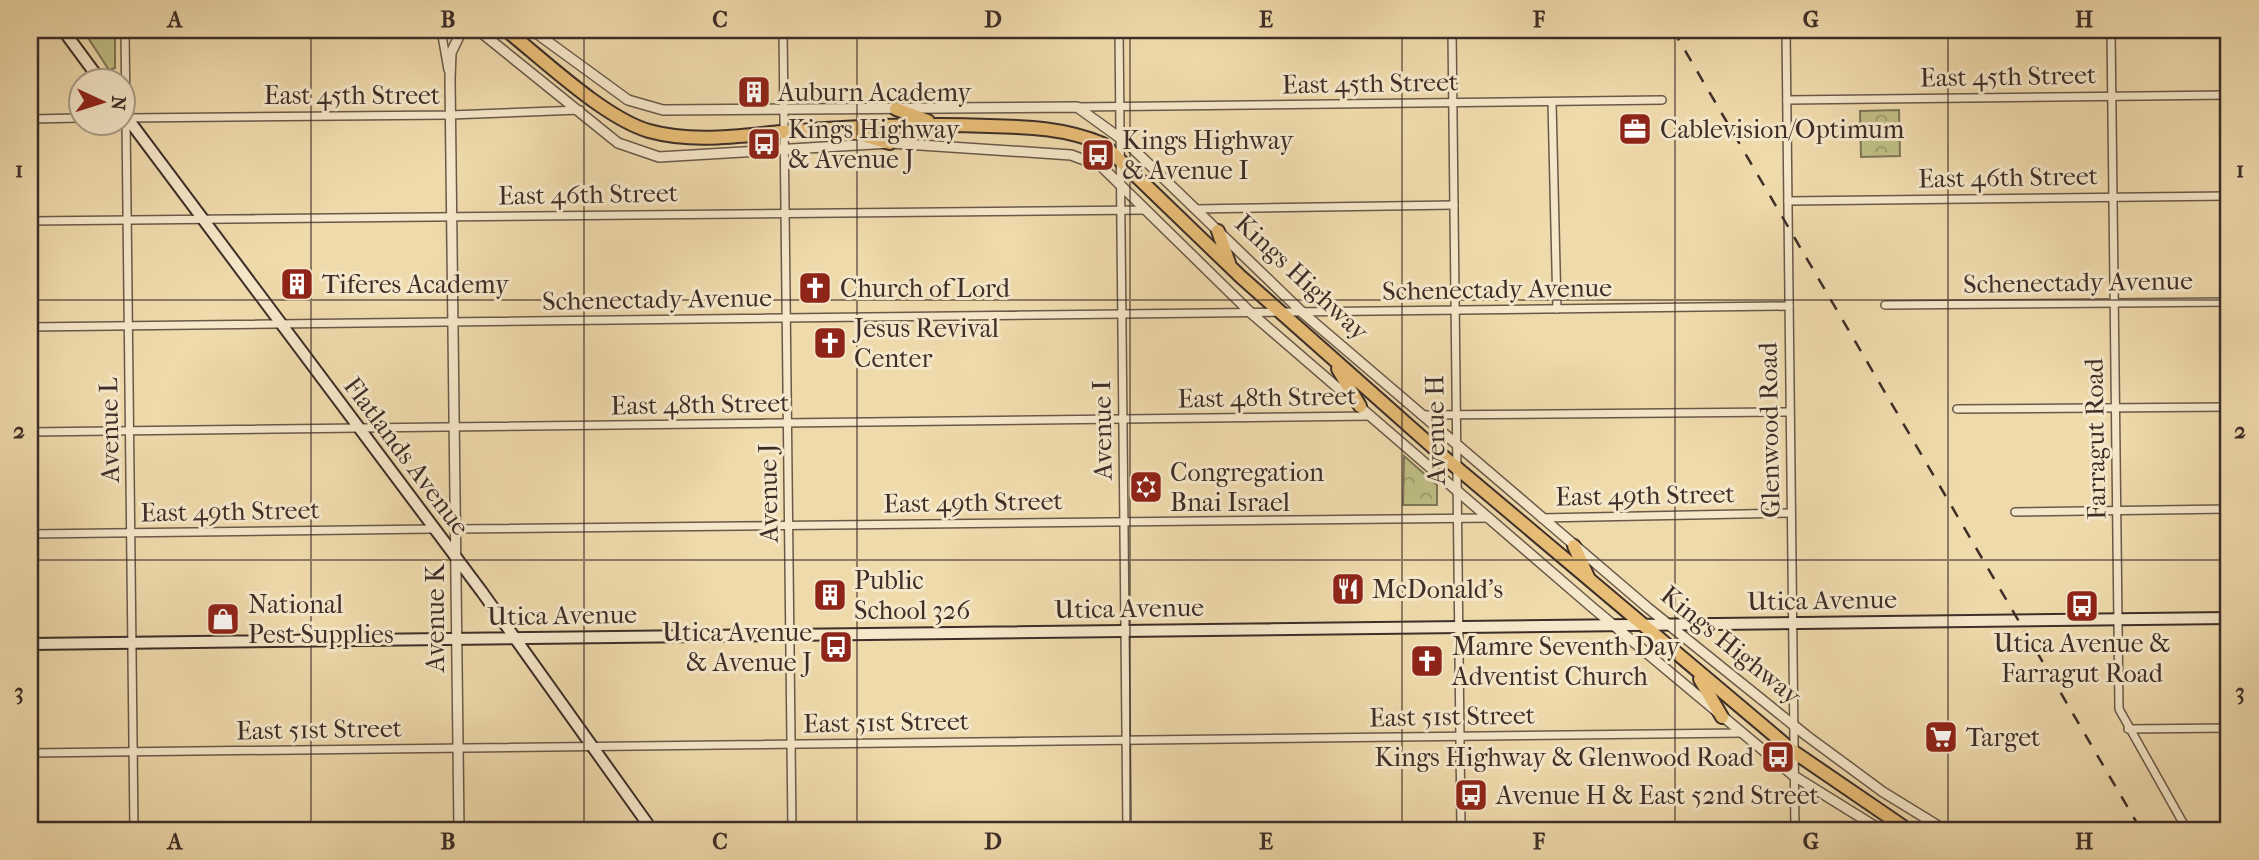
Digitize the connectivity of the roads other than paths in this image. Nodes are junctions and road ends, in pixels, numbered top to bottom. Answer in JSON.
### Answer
{"nodes":[{"id":1,"x":63,"y":30,"type":"edge"},
{"id":2,"x":125,"y":30,"type":"edge"},
{"id":3,"x":441,"y":30,"type":"edge"},
{"id":4,"x":462,"y":30,"type":"edge"},
{"id":5,"x":478,"y":30,"type":"edge"},
{"id":6,"x":506,"y":30,"type":"edge"},
{"id":7,"x":532,"y":30,"type":"edge"},
{"id":8,"x":783,"y":30,"type":"edge"},
{"id":9,"x":1119,"y":30,"type":"edge"},
{"id":10,"x":1452,"y":30,"type":"edge"},
{"id":11,"x":1786,"y":30,"type":"edge"},
{"id":12,"x":2111,"y":30,"type":"edge"},
{"id":13,"x":90,"y":66,"type":"edge"},
{"id":14,"x":125,"y":66,"type":"edge"},
{"id":15,"x":450,"y":79,"type":"junction"},
{"id":16,"x":2229,"y":95,"type":"edge"},
{"id":17,"x":2112,"y":96,"type":"junction"},
{"id":18,"x":1662,"y":100,"type":"dead end"},
{"id":19,"x":1787,"y":100,"type":"junction"},
{"id":20,"x":1552,"y":102,"type":"junction"},
{"id":21,"x":1452,"y":104,"type":"junction"},
{"id":22,"x":1077,"y":107,"type":"junction"},
{"id":23,"x":1120,"y":107,"type":"junction"},
{"id":24,"x":896,"y":109,"type":"junction"},
{"id":25,"x":581,"y":110,"type":"junction"},
{"id":26,"x":784,"y":110,"type":"junction"},
{"id":27,"x":450,"y":115,"type":"junction"},
{"id":28,"x":136,"y":116,"type":"edge"},
{"id":29,"x":66,"y":118,"type":"edge"},
{"id":30,"x":30,"y":119,"type":"edge"},
{"id":31,"x":938,"y":124,"type":"junction"},
{"id":32,"x":838,"y":128,"type":"junction"},
{"id":33,"x":136,"y":132,"type":"edge"},
{"id":34,"x":785,"y":132,"type":"junction"},
{"id":35,"x":125,"y":136,"type":"edge"},
{"id":36,"x":1120,"y":137,"type":"junction"},
{"id":37,"x":890,"y":143,"type":"junction"},
{"id":38,"x":785,"y":149,"type":"junction"},
{"id":39,"x":1120,"y":158,"type":"junction"},
{"id":40,"x":1120,"y":181,"type":"junction"},
{"id":41,"x":2113,"y":197,"type":"junction"},
{"id":42,"x":2229,"y":197,"type":"edge"},
{"id":43,"x":1788,"y":201,"type":"junction"},
{"id":44,"x":1454,"y":205,"type":"junction"},
{"id":45,"x":1195,"y":209,"type":"junction"},
{"id":46,"x":1121,"y":210,"type":"junction"},
{"id":47,"x":1146,"y":210,"type":"junction"},
{"id":48,"x":786,"y":213,"type":"junction"},
{"id":49,"x":452,"y":216,"type":"junction"},
{"id":50,"x":203,"y":219,"type":"junction"},
{"id":51,"x":127,"y":220,"type":"junction"},
{"id":52,"x":30,"y":221,"type":"edge"},
{"id":53,"x":1218,"y":231,"type":"junction"},
{"id":54,"x":1230,"y":267,"type":"junction"},
{"id":55,"x":2229,"y":302,"type":"edge"},
{"id":56,"x":2114,"y":303,"type":"junction"},
{"id":57,"x":1885,"y":305,"type":"dead end"},
{"id":58,"x":1789,"y":306,"type":"junction"},
{"id":59,"x":1557,"y":309,"type":"junction"},
{"id":60,"x":1455,"y":311,"type":"junction"},
{"id":61,"x":1251,"y":313,"type":"junction"},
{"id":62,"x":1280,"y":313,"type":"junction"},
{"id":63,"x":1303,"y":313,"type":"junction"},
{"id":64,"x":1122,"y":314,"type":"junction"},
{"id":65,"x":786,"y":318,"type":"junction"},
{"id":66,"x":453,"y":322,"type":"junction"},
{"id":67,"x":280,"y":324,"type":"junction"},
{"id":68,"x":128,"y":326,"type":"junction"},
{"id":69,"x":30,"y":327,"type":"edge"},
{"id":70,"x":1333,"y":360,"type":"junction"},
{"id":71,"x":1360,"y":406,"type":"junction"},
{"id":72,"x":2229,"y":407,"type":"edge"},
{"id":73,"x":1957,"y":409,"type":"dead end"},
{"id":74,"x":2116,"y":409,"type":"junction"},
{"id":75,"x":1790,"y":412,"type":"junction"},
{"id":76,"x":1421,"y":415,"type":"junction"},
{"id":77,"x":1456,"y":415,"type":"junction"},
{"id":78,"x":1372,"y":416,"type":"junction"},
{"id":79,"x":1123,"y":420,"type":"junction"},
{"id":80,"x":788,"y":424,"type":"junction"},
{"id":81,"x":454,"y":428,"type":"junction"},
{"id":82,"x":357,"y":429,"type":"junction"},
{"id":83,"x":130,"y":431,"type":"junction"},
{"id":84,"x":30,"y":432,"type":"edge"},
{"id":85,"x":1456,"y":445,"type":"junction"},
{"id":86,"x":1457,"y":467,"type":"junction"},
{"id":87,"x":1457,"y":489,"type":"junction"},
{"id":88,"x":2229,"y":509,"type":"edge"},
{"id":89,"x":2117,"y":510,"type":"junction"},
{"id":90,"x":2015,"y":512,"type":"dead end"},
{"id":91,"x":1791,"y":513,"type":"junction"},
{"id":92,"x":1541,"y":518,"type":"junction"},
{"id":93,"x":1457,"y":519,"type":"junction"},
{"id":94,"x":1491,"y":519,"type":"junction"},
{"id":95,"x":1124,"y":522,"type":"junction"},
{"id":96,"x":789,"y":526,"type":"junction"},
{"id":97,"x":432,"y":529,"type":"junction"},
{"id":98,"x":456,"y":529,"type":"junction"},
{"id":99,"x":131,"y":533,"type":"junction"},
{"id":100,"x":30,"y":534,"type":"edge"},
{"id":101,"x":1574,"y":546,"type":"junction"},
{"id":102,"x":456,"y":558,"type":"junction"},
{"id":103,"x":1590,"y":580,"type":"junction"},
{"id":104,"x":2229,"y":618,"type":"edge"},
{"id":105,"x":2118,"y":620,"type":"junction"},
{"id":106,"x":1669,"y":624,"type":"junction"},
{"id":107,"x":1793,"y":624,"type":"junction"},
{"id":108,"x":1613,"y":625,"type":"junction"},
{"id":109,"x":1642,"y":625,"type":"junction"},
{"id":110,"x":1458,"y":627,"type":"junction"},
{"id":111,"x":1125,"y":631,"type":"junction"},
{"id":112,"x":790,"y":635,"type":"junction"},
{"id":113,"x":512,"y":638,"type":"junction"},
{"id":114,"x":455,"y":639,"type":"junction"},
{"id":115,"x":132,"y":643,"type":"junction"},
{"id":116,"x":30,"y":644,"type":"edge"},
{"id":117,"x":1695,"y":669,"type":"junction"},
{"id":118,"x":1723,"y":717,"type":"junction"},
{"id":119,"x":1794,"y":726,"type":"junction"},
{"id":120,"x":2229,"y":728,"type":"edge"},
{"id":121,"x":2128,"y":729,"type":"junction"},
{"id":122,"x":1742,"y":733,"type":"junction"},
{"id":123,"x":1460,"y":737,"type":"junction"},
{"id":124,"x":1126,"y":741,"type":"junction"},
{"id":125,"x":791,"y":744,"type":"junction"},
{"id":126,"x":590,"y":746,"type":"junction"},
{"id":127,"x":458,"y":748,"type":"junction"},
{"id":128,"x":133,"y":752,"type":"junction"},
{"id":129,"x":1794,"y":752,"type":"junction"},
{"id":130,"x":30,"y":753,"type":"edge"},
{"id":131,"x":1794,"y":776,"type":"junction"},
{"id":132,"x":134,"y":830,"type":"edge"},
{"id":133,"x":459,"y":830,"type":"edge"},
{"id":134,"x":652,"y":830,"type":"edge"},
{"id":135,"x":792,"y":830,"type":"edge"},
{"id":136,"x":1128,"y":830,"type":"edge"},
{"id":137,"x":1461,"y":830,"type":"edge"},
{"id":138,"x":1795,"y":830,"type":"edge"},
{"id":139,"x":1881,"y":830,"type":"edge"},
{"id":140,"x":1904,"y":830,"type":"edge"},
{"id":141,"x":1945,"y":830,"type":"edge"},
{"id":142,"x":2187,"y":830,"type":"edge"},
{"id":143,"x":2229,"y":830,"type":"edge"}],
"edges":[{"from":1,"to":13,"type":"main road"},
{"from":2,"to":14,"type":"street","name":"Avenue L"},
{"from":3,"to":15,"type":"street"},
{"from":4,"to":15,"type":"street","name":"Avenue K"},
{"from":5,"to":25,"type":"street"},
{"from":6,"to":34,"type":"main road","name":"Kings Highway"},
{"from":7,"to":26,"type":"street"},
{"from":8,"to":26,"type":"street","name":"Avenue J"},
{"from":9,"to":23,"type":"street","name":"Avenue I"},
{"from":10,"to":21,"type":"street","name":"Avenue H"},
{"from":11,"to":19,"type":"street","name":"Glenwood Road"},
{"from":12,"to":17,"type":"street","name":"Farragut Road"},
{"from":15,"to":27,"type":"street","name":"Avenue K"},
{"from":16,"to":17,"type":"street","name":"East 45th Street"},
{"from":17,"to":19,"type":"street","name":"East 45th Street"},
{"from":17,"to":41,"type":"street","name":"Farragut Road"},
{"from":18,"to":20,"type":"street","name":"East 45th Street"},
{"from":19,"to":43,"type":"street","name":"Glenwood Road"},
{"from":20,"to":21,"type":"street","name":"East 45th Street"},
{"from":20,"to":59,"type":"street"},
{"from":21,"to":23,"type":"street","name":"East 45th Street"},
{"from":21,"to":44,"type":"street","name":"Avenue H"},
{"from":22,"to":23,"type":"street","name":"East 45th Street"},
{"from":22,"to":24,"type":"street"},
{"from":22,"to":36,"type":"street","name":"Kings Highway"},
{"from":23,"to":36,"type":"street","name":"Avenue I"},
{"from":24,"to":26,"type":"street"},
{"from":24,"to":31,"type":"main road"},
{"from":25,"to":27,"type":"street","name":"East 45th Street"},
{"from":25,"to":38,"type":"street"},
{"from":26,"to":34,"type":"street","name":"Avenue J"},
{"from":27,"to":28,"type":"street","name":"East 45th Street"},
{"from":27,"to":49,"type":"street","name":"Avenue K"},
{"from":29,"to":30,"type":"street"},
{"from":31,"to":32,"type":"main road","name":"Kings Highway"},
{"from":31,"to":39,"type":"main road","name":"Kings Highway"},
{"from":32,"to":34,"type":"main road","name":"Kings Highway"},
{"from":32,"to":37,"type":"main road"},
{"from":33,"to":50,"type":"main road","name":"Flatlands Avenue"},
{"from":34,"to":38,"type":"street","name":"Avenue J"},
{"from":35,"to":51,"type":"street","name":"Avenue L"},
{"from":36,"to":39,"type":"street","name":"Avenue I"},
{"from":36,"to":45,"type":"street","name":"Kings Highway"},
{"from":37,"to":38,"type":"street"},
{"from":37,"to":40,"type":"street"},
{"from":38,"to":48,"type":"street","name":"Avenue J"},
{"from":39,"to":40,"type":"street","name":"Avenue I"},
{"from":39,"to":54,"type":"main road","name":"Kings Highway"},
{"from":40,"to":46,"type":"street","name":"Avenue I"},
{"from":40,"to":47,"type":"street"},
{"from":41,"to":42,"type":"street","name":"East 46th Street"},
{"from":41,"to":43,"type":"street","name":"East 46th Street"},
{"from":41,"to":56,"type":"street","name":"Farragut Road"},
{"from":43,"to":58,"type":"street","name":"Glenwood Road"},
{"from":44,"to":45,"type":"street"},
{"from":44,"to":60,"type":"street","name":"Avenue H"},
{"from":45,"to":53,"type":"street","name":"Kings Highway"},
{"from":46,"to":47,"type":"street","name":"East 46th Street"},
{"from":46,"to":48,"type":"street","name":"East 46th Street"},
{"from":46,"to":64,"type":"street","name":"Avenue I"},
{"from":47,"to":61,"type":"street"},
{"from":48,"to":49,"type":"street","name":"East 46th Street"},
{"from":48,"to":65,"type":"street","name":"Avenue J"},
{"from":49,"to":50,"type":"street","name":"East 46th Street"},
{"from":49,"to":66,"type":"street","name":"Avenue K"},
{"from":50,"to":51,"type":"street","name":"East 46th Street"},
{"from":50,"to":67,"type":"main road","name":"Flatlands Avenue"},
{"from":51,"to":52,"type":"street","name":"East 46th Street"},
{"from":51,"to":68,"type":"street","name":"Avenue L"},
{"from":53,"to":54,"type":"main road"},
{"from":53,"to":63,"type":"street","name":"Kings Highway"},
{"from":54,"to":62,"type":"main road","name":"Kings Highway"},
{"from":55,"to":56,"type":"street","name":"Schenectady Avenue"},
{"from":56,"to":57,"type":"street","name":"Schenectady Avenue"},
{"from":56,"to":74,"type":"street","name":"Farragut Road"},
{"from":58,"to":59,"type":"street","name":"Schenectady Avenue"},
{"from":58,"to":75,"type":"street","name":"Glenwood Road"},
{"from":59,"to":60,"type":"street","name":"Schenectady Avenue"},
{"from":60,"to":63,"type":"street","name":"Schenectady Avenue"},
{"from":60,"to":77,"type":"street","name":"Avenue H"},
{"from":61,"to":62,"type":"street","name":"Schenectady Avenue"},
{"from":61,"to":64,"type":"street","name":"Schenectady Avenue"},
{"from":61,"to":71,"type":"street"},
{"from":62,"to":63,"type":"street","name":"Schenectady Avenue"},
{"from":62,"to":70,"type":"main road","name":"Kings Highway"},
{"from":63,"to":76,"type":"street","name":"Kings Highway"},
{"from":64,"to":65,"type":"street","name":"Schenectady Avenue"},
{"from":64,"to":79,"type":"street","name":"Avenue I"},
{"from":65,"to":66,"type":"street","name":"Schenectady Avenue"},
{"from":65,"to":80,"type":"street","name":"Avenue J"},
{"from":66,"to":67,"type":"street","name":"Schenectady Avenue"},
{"from":66,"to":81,"type":"street","name":"Avenue K"},
{"from":67,"to":68,"type":"street","name":"Schenectady Avenue"},
{"from":67,"to":82,"type":"main road","name":"Flatlands Avenue"},
{"from":68,"to":69,"type":"street","name":"Schenectady Avenue"},
{"from":68,"to":83,"type":"street","name":"Avenue L"},
{"from":70,"to":71,"type":"main road"},
{"from":70,"to":86,"type":"main road","name":"Kings Highway"},
{"from":71,"to":78,"type":"street"},
{"from":72,"to":74,"type":"street"},
{"from":73,"to":74,"type":"street"},
{"from":74,"to":89,"type":"street","name":"Farragut Road"},
{"from":75,"to":77,"type":"street"},
{"from":75,"to":91,"type":"street","name":"Glenwood Road"},
{"from":76,"to":77,"type":"street"},
{"from":76,"to":85,"type":"street","name":"Kings Highway"},
{"from":77,"to":85,"type":"street","name":"Avenue H"},
{"from":78,"to":79,"type":"street","name":"East 48th Street"},
{"from":78,"to":87,"type":"street"},
{"from":79,"to":80,"type":"street","name":"East 48th Street"},
{"from":79,"to":95,"type":"street","name":"Avenue I"},
{"from":80,"to":81,"type":"street","name":"East 48th Street"},
{"from":80,"to":96,"type":"street","name":"Avenue J"},
{"from":81,"to":82,"type":"street","name":"East 48th Street"},
{"from":81,"to":98,"type":"street","name":"Avenue K"},
{"from":82,"to":83,"type":"street","name":"East 48th Street"},
{"from":82,"to":97,"type":"main road","name":"Flatlands Avenue"},
{"from":83,"to":84,"type":"street","name":"East 48th Street"},
{"from":83,"to":99,"type":"street","name":"Avenue L"},
{"from":85,"to":86,"type":"street","name":"Avenue H"},
{"from":85,"to":92,"type":"street","name":"Kings Highway"},
{"from":86,"to":87,"type":"street","name":"Avenue H"},
{"from":86,"to":103,"type":"main road","name":"Kings Highway"},
{"from":87,"to":93,"type":"street","name":"Avenue H"},
{"from":87,"to":94,"type":"street"},
{"from":88,"to":89,"type":"street"},
{"from":89,"to":90,"type":"street"},
{"from":89,"to":105,"type":"street","name":"Farragut Road"},
{"from":91,"to":92,"type":"street","name":"East 49th Street"},
{"from":91,"to":107,"type":"street","name":"Glenwood Road"},
{"from":92,"to":101,"type":"street","name":"Kings Highway"},
{"from":93,"to":94,"type":"street","name":"East 49th Street"},
{"from":93,"to":95,"type":"street","name":"East 49th Street"},
{"from":93,"to":110,"type":"street","name":"Avenue H"},
{"from":94,"to":108,"type":"street"},
{"from":95,"to":96,"type":"street","name":"East 49th Street"},
{"from":95,"to":111,"type":"street","name":"Avenue I"},
{"from":96,"to":98,"type":"street","name":"East 49th Street"},
{"from":96,"to":112,"type":"street","name":"Avenue J"},
{"from":97,"to":99,"type":"street","name":"East 49th Street"},
{"from":97,"to":102,"type":"main road","name":"Flatlands Avenue"},
{"from":98,"to":102,"type":"street","name":"Avenue K"},
{"from":99,"to":100,"type":"street","name":"East 49th Street"},
{"from":99,"to":115,"type":"street","name":"Avenue L"},
{"from":101,"to":103,"type":"main road"},
{"from":101,"to":106,"type":"street","name":"Kings Highway"},
{"from":102,"to":113,"type":"main road","name":"Flatlands Avenue"},
{"from":102,"to":114,"type":"street","name":"Avenue K"},
{"from":103,"to":109,"type":"main road","name":"Kings Highway"},
{"from":104,"to":105,"type":"main road","name":"Utica Avenue"},
{"from":105,"to":107,"type":"main road","name":"Utica Avenue"},
{"from":105,"to":121,"type":"street","name":"Farragut Road"},
{"from":106,"to":107,"type":"main road","name":"Utica Avenue"},
{"from":106,"to":109,"type":"main road","name":"Utica Avenue"},
{"from":106,"to":119,"type":"street","name":"Kings Highway"},
{"from":107,"to":119,"type":"street","name":"Glenwood Road"},
{"from":108,"to":109,"type":"main road","name":"Utica Avenue"},
{"from":108,"to":110,"type":"main road","name":"Utica Avenue"},
{"from":108,"to":118,"type":"street"},
{"from":109,"to":117,"type":"main road","name":"Kings Highway"},
{"from":110,"to":111,"type":"main road","name":"Utica Avenue"},
{"from":110,"to":123,"type":"street","name":"Avenue H"},
{"from":111,"to":112,"type":"main road","name":"Utica Avenue"},
{"from":111,"to":124,"type":"street","name":"Avenue I"},
{"from":112,"to":113,"type":"main road","name":"Utica Avenue"},
{"from":112,"to":125,"type":"street","name":"Avenue J"},
{"from":113,"to":114,"type":"main road","name":"Utica Avenue"},
{"from":113,"to":126,"type":"main road","name":"Flatlands Avenue"},
{"from":114,"to":115,"type":"main road","name":"Utica Avenue"},
{"from":114,"to":127,"type":"street","name":"Avenue K"},
{"from":115,"to":116,"type":"main road","name":"Utica Avenue"},
{"from":115,"to":128,"type":"street","name":"Avenue L"},
{"from":117,"to":118,"type":"main road"},
{"from":117,"to":129,"type":"main road","name":"Kings Highway"},
{"from":118,"to":122,"type":"street"},
{"from":119,"to":129,"type":"street","name":"Glenwood Road"},
{"from":119,"to":141,"type":"street","name":"Kings Highway"},
{"from":120,"to":121,"type":"street"},
{"from":121,"to":142,"type":"street","name":"Farragut Road"},
{"from":122,"to":123,"type":"street","name":"East 51st Street"},
{"from":122,"to":131,"type":"street"},
{"from":123,"to":124,"type":"street","name":"East 51st Street"},
{"from":123,"to":137,"type":"street","name":"Avenue H"},
{"from":124,"to":125,"type":"street","name":"East 51st Street"},
{"from":124,"to":136,"type":"street","name":"Avenue I"},
{"from":125,"to":126,"type":"street","name":"East 51st Street"},
{"from":125,"to":135,"type":"street","name":"Avenue J"},
{"from":126,"to":127,"type":"street","name":"East 51st Street"},
{"from":126,"to":134,"type":"main road","name":"Flatlands Avenue"},
{"from":127,"to":128,"type":"street","name":"East 51st Street"},
{"from":127,"to":133,"type":"street","name":"Avenue K"},
{"from":128,"to":130,"type":"street","name":"East 51st Street"},
{"from":128,"to":132,"type":"street","name":"Avenue L"},
{"from":129,"to":131,"type":"street","name":"Glenwood Road"},
{"from":129,"to":140,"type":"main road","name":"Kings Highway"},
{"from":131,"to":138,"type":"street","name":"Glenwood Road"},
{"from":131,"to":139,"type":"street"},
{"from":142,"to":143,"type":"street"}]}
